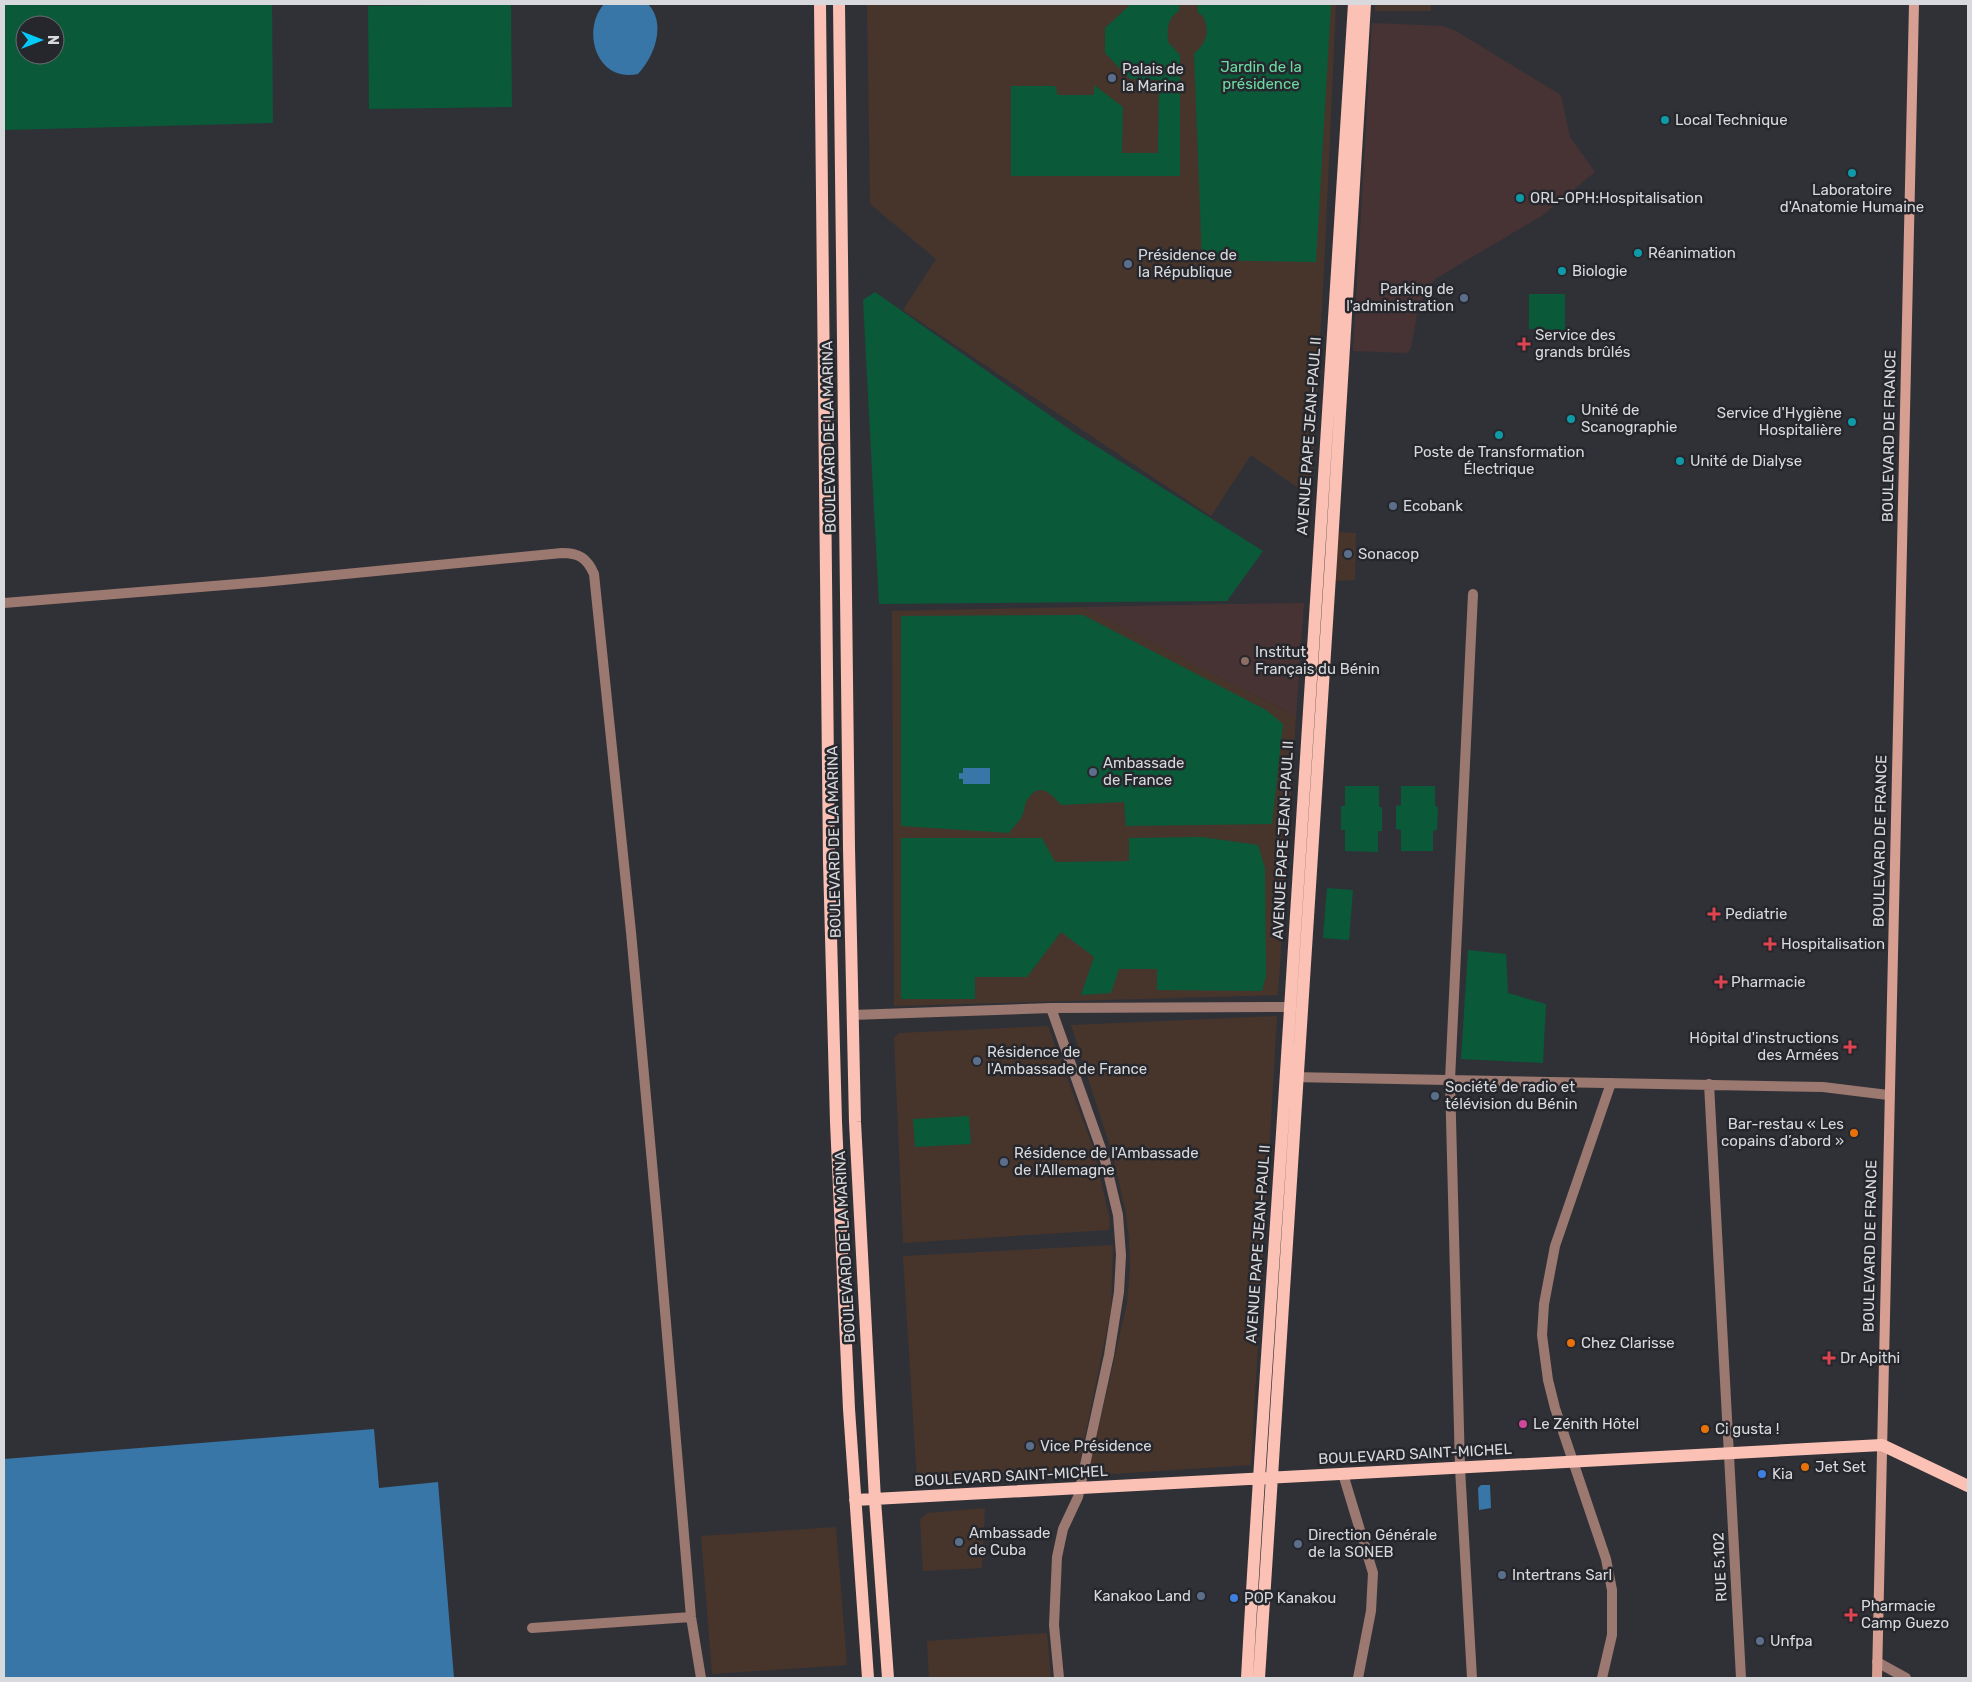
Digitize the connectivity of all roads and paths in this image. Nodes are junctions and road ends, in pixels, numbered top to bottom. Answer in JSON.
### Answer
{"nodes":[{"id":1,"x":820,"y":4,"type":"edge"},
{"id":2,"x":839,"y":4,"type":"edge"},
{"id":3,"x":1354,"y":4,"type":"edge"},
{"id":4,"x":1365,"y":4,"type":"edge"},
{"id":5,"x":1914,"y":4,"type":"edge"},
{"id":6,"x":823,"y":198,"type":"junction"},
{"id":7,"x":842,"y":205,"type":"junction"},
{"id":8,"x":824,"y":251,"type":"junction"},
{"id":9,"x":842,"y":254,"type":"junction"},
{"id":10,"x":1328,"y":490,"type":"junction"},
{"id":11,"x":1473,"y":594,"type":"dead end"},
{"id":12,"x":4,"y":603,"type":"edge"},
{"id":13,"x":1290,"y":1007,"type":"junction"},
{"id":14,"x":1052,"y":1008,"type":"junction"},
{"id":15,"x":852,"y":1015,"type":"junction"},
{"id":16,"x":1291,"y":1077,"type":"junction"},
{"id":17,"x":1450,"y":1080,"type":"junction"},
{"id":18,"x":1611,"y":1083,"type":"junction"},
{"id":19,"x":1710,"y":1084,"type":"junction"},
{"id":20,"x":1888,"y":1095,"type":"junction"},
{"id":21,"x":1882,"y":1445,"type":"junction"},
{"id":22,"x":1730,"y":1453,"type":"junction"},
{"id":23,"x":1574,"y":1462,"type":"junction"},
{"id":24,"x":1460,"y":1468,"type":"junction"},
{"id":25,"x":1343,"y":1474,"type":"junction"},
{"id":26,"x":1264,"y":1479,"type":"junction"},
{"id":27,"x":1968,"y":1486,"type":"edge"},
{"id":28,"x":1080,"y":1489,"type":"junction"},
{"id":29,"x":855,"y":1500,"type":"junction"},
{"id":30,"x":875,"y":1500,"type":"junction"},
{"id":31,"x":691,"y":1617,"type":"junction"},
{"id":32,"x":532,"y":1628,"type":"dead end"},
{"id":33,"x":1877,"y":1662,"type":"junction"},
{"id":34,"x":701,"y":1678,"type":"edge"},
{"id":35,"x":868,"y":1678,"type":"edge"},
{"id":36,"x":888,"y":1678,"type":"edge"},
{"id":37,"x":1059,"y":1678,"type":"edge"},
{"id":38,"x":1247,"y":1678,"type":"edge"},
{"id":39,"x":1259,"y":1678,"type":"edge"},
{"id":40,"x":1358,"y":1678,"type":"edge"},
{"id":41,"x":1472,"y":1678,"type":"edge"},
{"id":42,"x":1602,"y":1678,"type":"edge"},
{"id":43,"x":1741,"y":1678,"type":"edge"},
{"id":44,"x":1877,"y":1678,"type":"edge"},
{"id":45,"x":1906,"y":1678,"type":"edge"}],
"edges":[{"from":1,"to":6,"type":"main road","name":"BOULEVARD DE LA MARINA"},
{"from":2,"to":7,"type":"main road","name":"BOULEVARD DE LA MARINA"},
{"from":3,"to":10,"type":"main road","name":"AVENUE PAPE JEAN-PAUL II"},
{"from":4,"to":10,"type":"main road","name":"AVENUE PAPE JEAN-PAUL II"},
{"from":5,"to":20,"type":"street","name":"BOULEVARD DE FRANCE"},
{"from":6,"to":7,"type":"main road"},
{"from":6,"to":8,"type":"main road","name":"BOULEVARD DE LA MARINA"},
{"from":7,"to":9,"type":"main road","name":"BOULEVARD DE LA MARINA"},
{"from":8,"to":9,"type":"main road"},
{"from":8,"to":29,"type":"main road","name":"BOULEVARD DE LA MARINA"},
{"from":9,"to":15,"type":"main road","name":"BOULEVARD DE LA MARINA"},
{"from":10,"to":13,"type":"main road","name":"AVENUE PAPE JEAN-PAUL II"},
{"from":10,"to":16,"type":"main road","name":"AVENUE PAPE JEAN-PAUL II"},
{"from":11,"to":17,"type":"street"},
{"from":12,"to":31,"type":"street"},
{"from":13,"to":14,"type":"street"},
{"from":13,"to":16,"type":"main road","name":"AVENUE PAPE JEAN-PAUL II"},
{"from":14,"to":15,"type":"street"},
{"from":14,"to":28,"type":"street"},
{"from":15,"to":30,"type":"main road","name":"BOULEVARD DE LA MARINA"},
{"from":16,"to":17,"type":"street"},
{"from":16,"to":26,"type":"main road","name":"AVENUE PAPE JEAN-PAUL II"},
{"from":17,"to":18,"type":"street"},
{"from":17,"to":24,"type":"street"},
{"from":18,"to":19,"type":"street"},
{"from":18,"to":23,"type":"street"},
{"from":19,"to":20,"type":"street"},
{"from":19,"to":22,"type":"street","name":"RUE 5.102"},
{"from":20,"to":21,"type":"street","name":"BOULEVARD DE FRANCE"},
{"from":21,"to":22,"type":"main road","name":"BOULEVARD SAINT-MICHEL"},
{"from":21,"to":27,"type":"main road","name":"BOULEVARD SAINT-MICHEL"},
{"from":21,"to":33,"type":"street","name":"BOULEVARD DE FRANCE"},
{"from":22,"to":23,"type":"main road","name":"BOULEVARD SAINT-MICHEL"},
{"from":22,"to":43,"type":"street","name":"RUE 5.102"},
{"from":23,"to":24,"type":"main road","name":"BOULEVARD SAINT-MICHEL"},
{"from":23,"to":42,"type":"street"},
{"from":24,"to":25,"type":"main road","name":"BOULEVARD SAINT-MICHEL"},
{"from":24,"to":41,"type":"street"},
{"from":25,"to":26,"type":"main road","name":"BOULEVARD SAINT-MICHEL"},
{"from":25,"to":40,"type":"street"},
{"from":26,"to":28,"type":"main road","name":"BOULEVARD SAINT-MICHEL"},
{"from":26,"to":38,"type":"main road","name":"AVENUE PAPE JEAN-PAUL II"},
{"from":26,"to":39,"type":"main road","name":"AVENUE PAPE JEAN-PAUL II"},
{"from":28,"to":30,"type":"main road","name":"BOULEVARD SAINT-MICHEL"},
{"from":28,"to":37,"type":"street"},
{"from":29,"to":30,"type":"main road","name":"BOULEVARD SAINT-MICHEL"},
{"from":29,"to":35,"type":"main road","name":"BOULEVARD DE LA MARINA"},
{"from":30,"to":36,"type":"main road","name":"BOULEVARD DE LA MARINA"},
{"from":31,"to":32,"type":"street"},
{"from":31,"to":34,"type":"street"},
{"from":33,"to":44,"type":"street","name":"BOULEVARD DE FRANCE"},
{"from":33,"to":45,"type":"street"}]}
